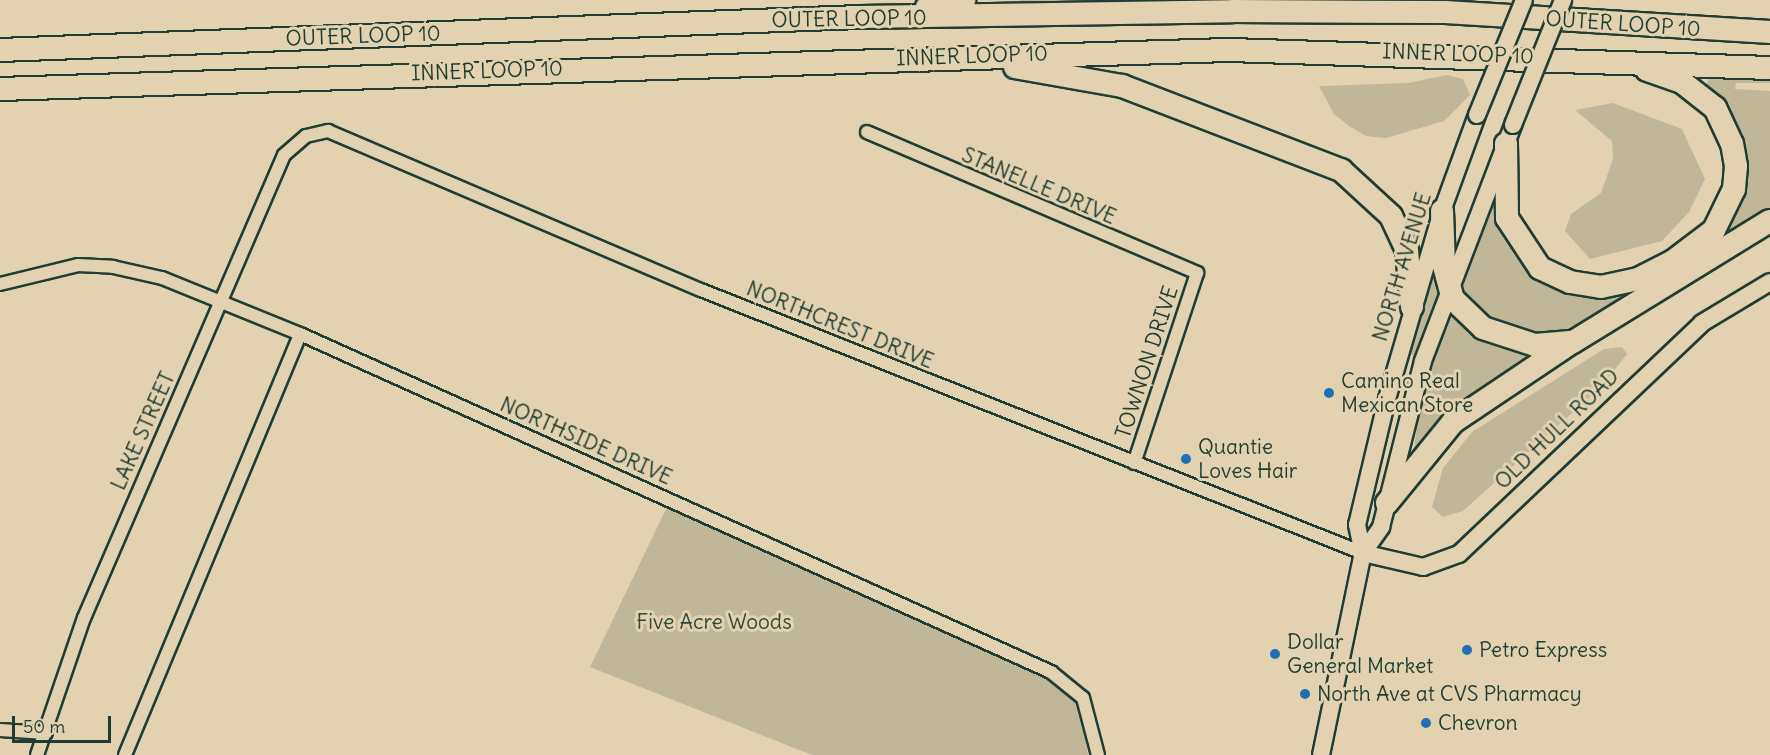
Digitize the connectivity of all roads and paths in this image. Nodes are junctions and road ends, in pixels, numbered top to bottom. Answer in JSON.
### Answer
{"nodes":[{"id":1,"x":964,"y":0,"type":"edge"},
{"id":2,"x":1378,"y":0,"type":"edge"},
{"id":3,"x":1524,"y":0,"type":"edge"},
{"id":4,"x":1563,"y":0,"type":"edge"},
{"id":5,"x":1445,"y":12,"type":"junction"},
{"id":6,"x":860,"y":16,"type":"junction"},
{"id":7,"x":1770,"y":32,"type":"edge"},
{"id":8,"x":0,"y":50,"type":"edge"},
{"id":9,"x":875,"y":59,"type":"junction"},
{"id":10,"x":1587,"y":59,"type":"junction"},
{"id":11,"x":1770,"y":68,"type":"edge"},
{"id":12,"x":0,"y":89,"type":"edge"},
{"id":13,"x":867,"y":132,"type":"dead end"},
{"id":14,"x":1509,"y":135,"type":"junction"},
{"id":15,"x":306,"y":136,"type":"joint"},
{"id":16,"x":1442,"y":211,"type":"junction"},
{"id":17,"x":1770,"y":221,"type":"edge"},
{"id":18,"x":1197,"y":273,"type":"joint"},
{"id":19,"x":1770,"y":282,"type":"edge"},
{"id":20,"x":0,"y":284,"type":"edge"},
{"id":21,"x":1448,"y":290,"type":"junction"},
{"id":22,"x":223,"y":301,"type":"junction"},
{"id":23,"x":1412,"y":307,"type":"junction"},
{"id":24,"x":300,"y":334,"type":"junction"},
{"id":25,"x":1573,"y":342,"type":"junction"},
{"id":26,"x":1134,"y":464,"type":"junction"},
{"id":27,"x":1387,"y":503,"type":"junction"},
{"id":28,"x":1363,"y":553,"type":"junction"},
{"id":29,"x":0,"y":730,"type":"edge"},
{"id":30,"x":46,"y":733,"type":"junction"},
{"id":31,"x":37,"y":755,"type":"edge"},
{"id":32,"x":125,"y":755,"type":"edge"},
{"id":33,"x":1098,"y":755,"type":"edge"},
{"id":34,"x":1321,"y":755,"type":"edge"}],
"edges":[{"from":1,"to":6,"type":"highway"},
{"from":2,"to":5,"type":"highway"},
{"from":3,"to":16,"type":"main road","name":"NORTH AVENUE","bridge":true},
{"from":4,"to":14,"type":"main road","name":"NORTH AVENUE","bridge":true},
{"from":5,"to":6,"type":"highway","name":"OUTER LOOP 10"},
{"from":5,"to":7,"type":"highway","name":"OUTER LOOP 10"},
{"from":6,"to":8,"type":"highway","name":"OUTER LOOP 10"},
{"from":9,"to":10,"type":"highway","name":"INNER LOOP 10"},
{"from":9,"to":12,"type":"highway","name":"INNER LOOP 10"},
{"from":9,"to":23,"type":"highway"},
{"from":10,"to":11,"type":"highway","name":"INNER LOOP 10"},
{"from":10,"to":14,"type":"highway"},
{"from":13,"to":18,"type":"street","name":"STANELLE DRIVE"},
{"from":14,"to":21,"type":"main road","name":"NORTH AVENUE"},
{"from":15,"to":22,"type":"street","name":"LAKE STREET"},
{"from":15,"to":26,"type":"street","name":"NORTHCREST DRIVE"},
{"from":16,"to":21,"type":"highway"},
{"from":16,"to":23,"type":"main road","name":"NORTH AVENUE"},
{"from":17,"to":25,"type":"highway"},
{"from":18,"to":26,"type":"street","name":"TOWNON DRIVE"},
{"from":19,"to":28,"type":"main road","name":"OLD HULL ROAD"},
{"from":20,"to":22,"type":"street","name":"NORTHSIDE DRIVE"},
{"from":21,"to":25,"type":"highway"},
{"from":21,"to":27,"type":"main road","name":"NORTH AVENUE"},
{"from":22,"to":24,"type":"street","name":"NORTHSIDE DRIVE"},
{"from":22,"to":30,"type":"street","name":"LAKE STREET"},
{"from":23,"to":28,"type":"main road","name":"NORTH AVENUE"},
{"from":24,"to":32,"type":"street"},
{"from":24,"to":33,"type":"street","name":"NORTHSIDE DRIVE"},
{"from":25,"to":27,"type":"highway"},
{"from":26,"to":28,"type":"street","name":"NORTHCREST DRIVE"},
{"from":27,"to":28,"type":"main road","name":"NORTH AVENUE"},
{"from":28,"to":34,"type":"main road","name":"NORTH AVENUE"},
{"from":29,"to":30,"type":"street"},
{"from":30,"to":31,"type":"street","name":"LAKE STREET"}]}
